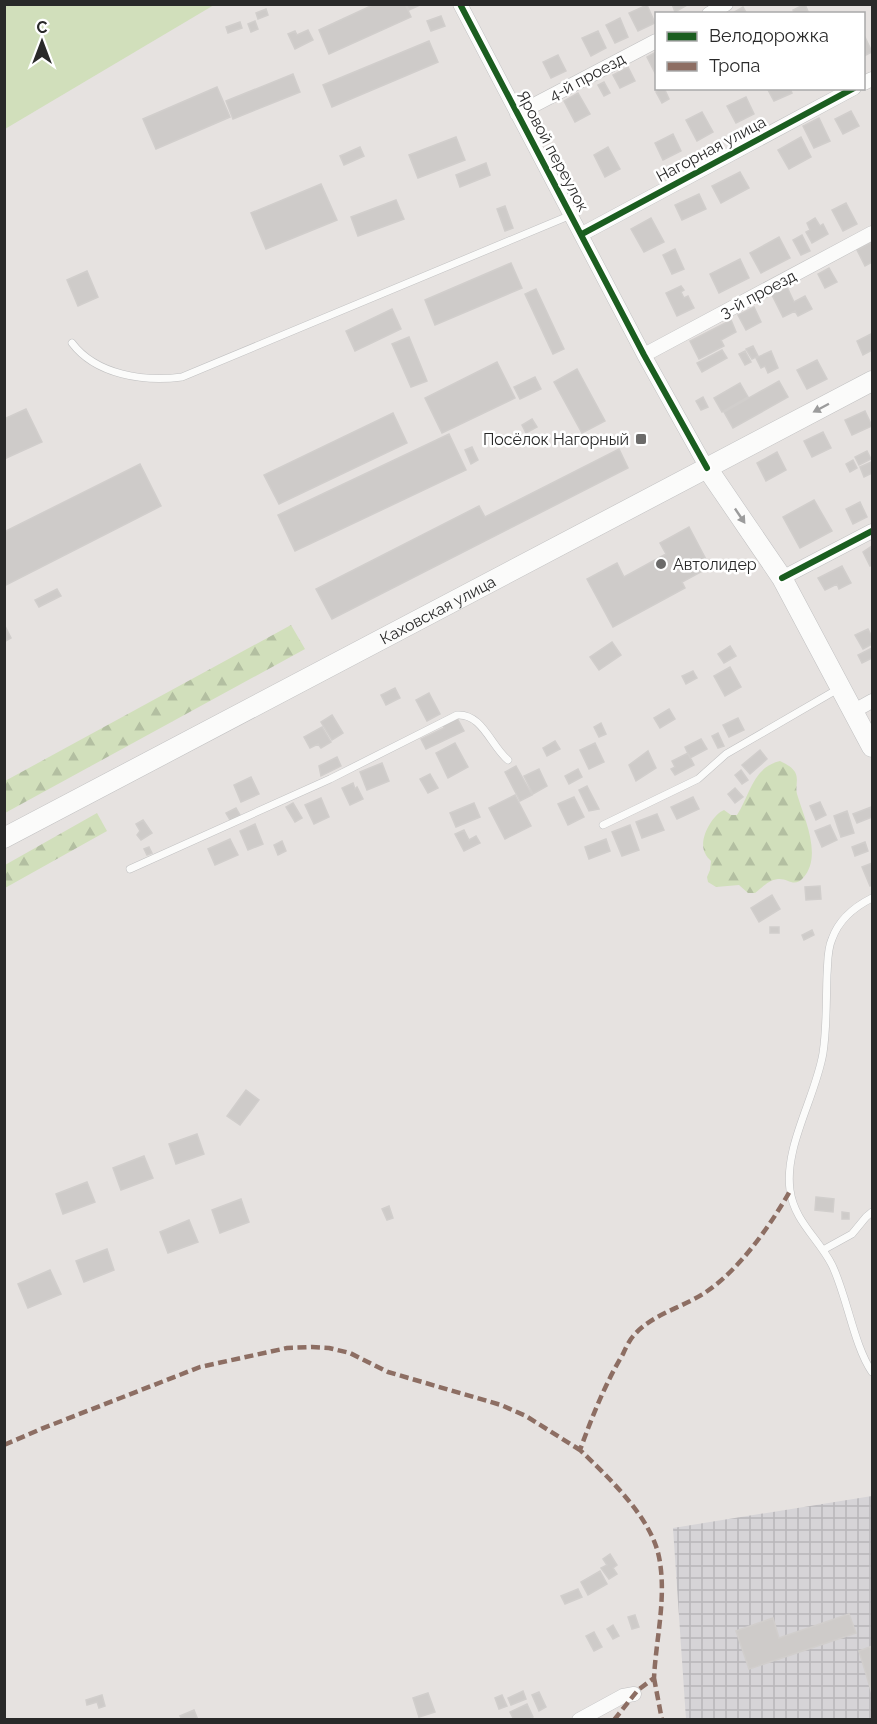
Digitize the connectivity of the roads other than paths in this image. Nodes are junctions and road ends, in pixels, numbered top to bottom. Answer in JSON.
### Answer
{"nodes":[{"id":1,"x":460,"y":4,"type":"edge"},
{"id":2,"x":726,"y":4,"type":"edge"},
{"id":3,"x":712,"y":12,"type":"edge"},
{"id":4,"x":655,"y":42,"type":"edge"},
{"id":5,"x":850,"y":90,"type":"edge"},
{"id":6,"x":517,"y":114,"type":"junction"},
{"id":7,"x":572,"y":214,"type":"junction"},
{"id":8,"x":873,"y":232,"type":"edge"},
{"id":9,"x":582,"y":234,"type":"junction"},
{"id":10,"x":72,"y":343,"type":"dead end"},
{"id":11,"x":644,"y":355,"type":"junction"},
{"id":12,"x":873,"y":381,"type":"edge"},
{"id":13,"x":708,"y":468,"type":"junction"},
{"id":14,"x":873,"y":531,"type":"edge"},
{"id":15,"x":782,"y":578,"type":"junction"},
{"id":16,"x":840,"y":688,"type":"junction"},
{"id":17,"x":873,"y":701,"type":"edge"},
{"id":18,"x":854,"y":711,"type":"junction"},
{"id":19,"x":873,"y":747,"type":"edge"},
{"id":20,"x":508,"y":760,"type":"dead end"},
{"id":21,"x":603,"y":825,"type":"dead end"},
{"id":22,"x":4,"y":838,"type":"edge"},
{"id":23,"x":130,"y":869,"type":"dead end"},
{"id":24,"x":873,"y":898,"type":"edge"},
{"id":25,"x":873,"y":1212,"type":"edge"},
{"id":26,"x":824,"y":1250,"type":"junction"},
{"id":27,"x":873,"y":1372,"type":"edge"},
{"id":28,"x":634,"y":1694,"type":"dead end"},
{"id":29,"x":579,"y":1719,"type":"edge"}],
"edges":[{"from":1,"to":6,"type":"street","name":"Яровой переулок"},
{"from":2,"to":3,"type":"street"},
{"from":4,"to":6,"type":"street","name":"4-й проезд"},
{"from":5,"to":9,"type":"street","name":"Нагорная улица"},
{"from":6,"to":7,"type":"street","name":"Яровой переулок"},
{"from":7,"to":9,"type":"street","name":"Яровой переулок"},
{"from":7,"to":10,"type":"lane"},
{"from":8,"to":11,"type":"street","name":"3-й проезд"},
{"from":9,"to":11,"type":"street","name":"Яровой переулок"},
{"from":11,"to":13,"type":"street","name":"Яровой переулок"},
{"from":12,"to":13,"type":"main road","name":"Каховская улица","one_way":true},
{"from":13,"to":15,"type":"main road","name":"Яровой переулок","one_way":true},
{"from":13,"to":22,"type":"main road","name":"Каховская улица"},
{"from":14,"to":15,"type":"street"},
{"from":15,"to":16,"type":"main road","name":"Яровой переулок"},
{"from":16,"to":18,"type":"main road","name":"Яровой переулок"},
{"from":16,"to":21,"type":"lane"},
{"from":17,"to":18,"type":"street"},
{"from":18,"to":19,"type":"main road","name":"Яровой переулок"},
{"from":20,"to":23,"type":"lane"},
{"from":24,"to":26,"type":"lane"},
{"from":25,"to":26,"type":"lane"},
{"from":26,"to":27,"type":"lane"},
{"from":28,"to":29,"type":"street"}]}
